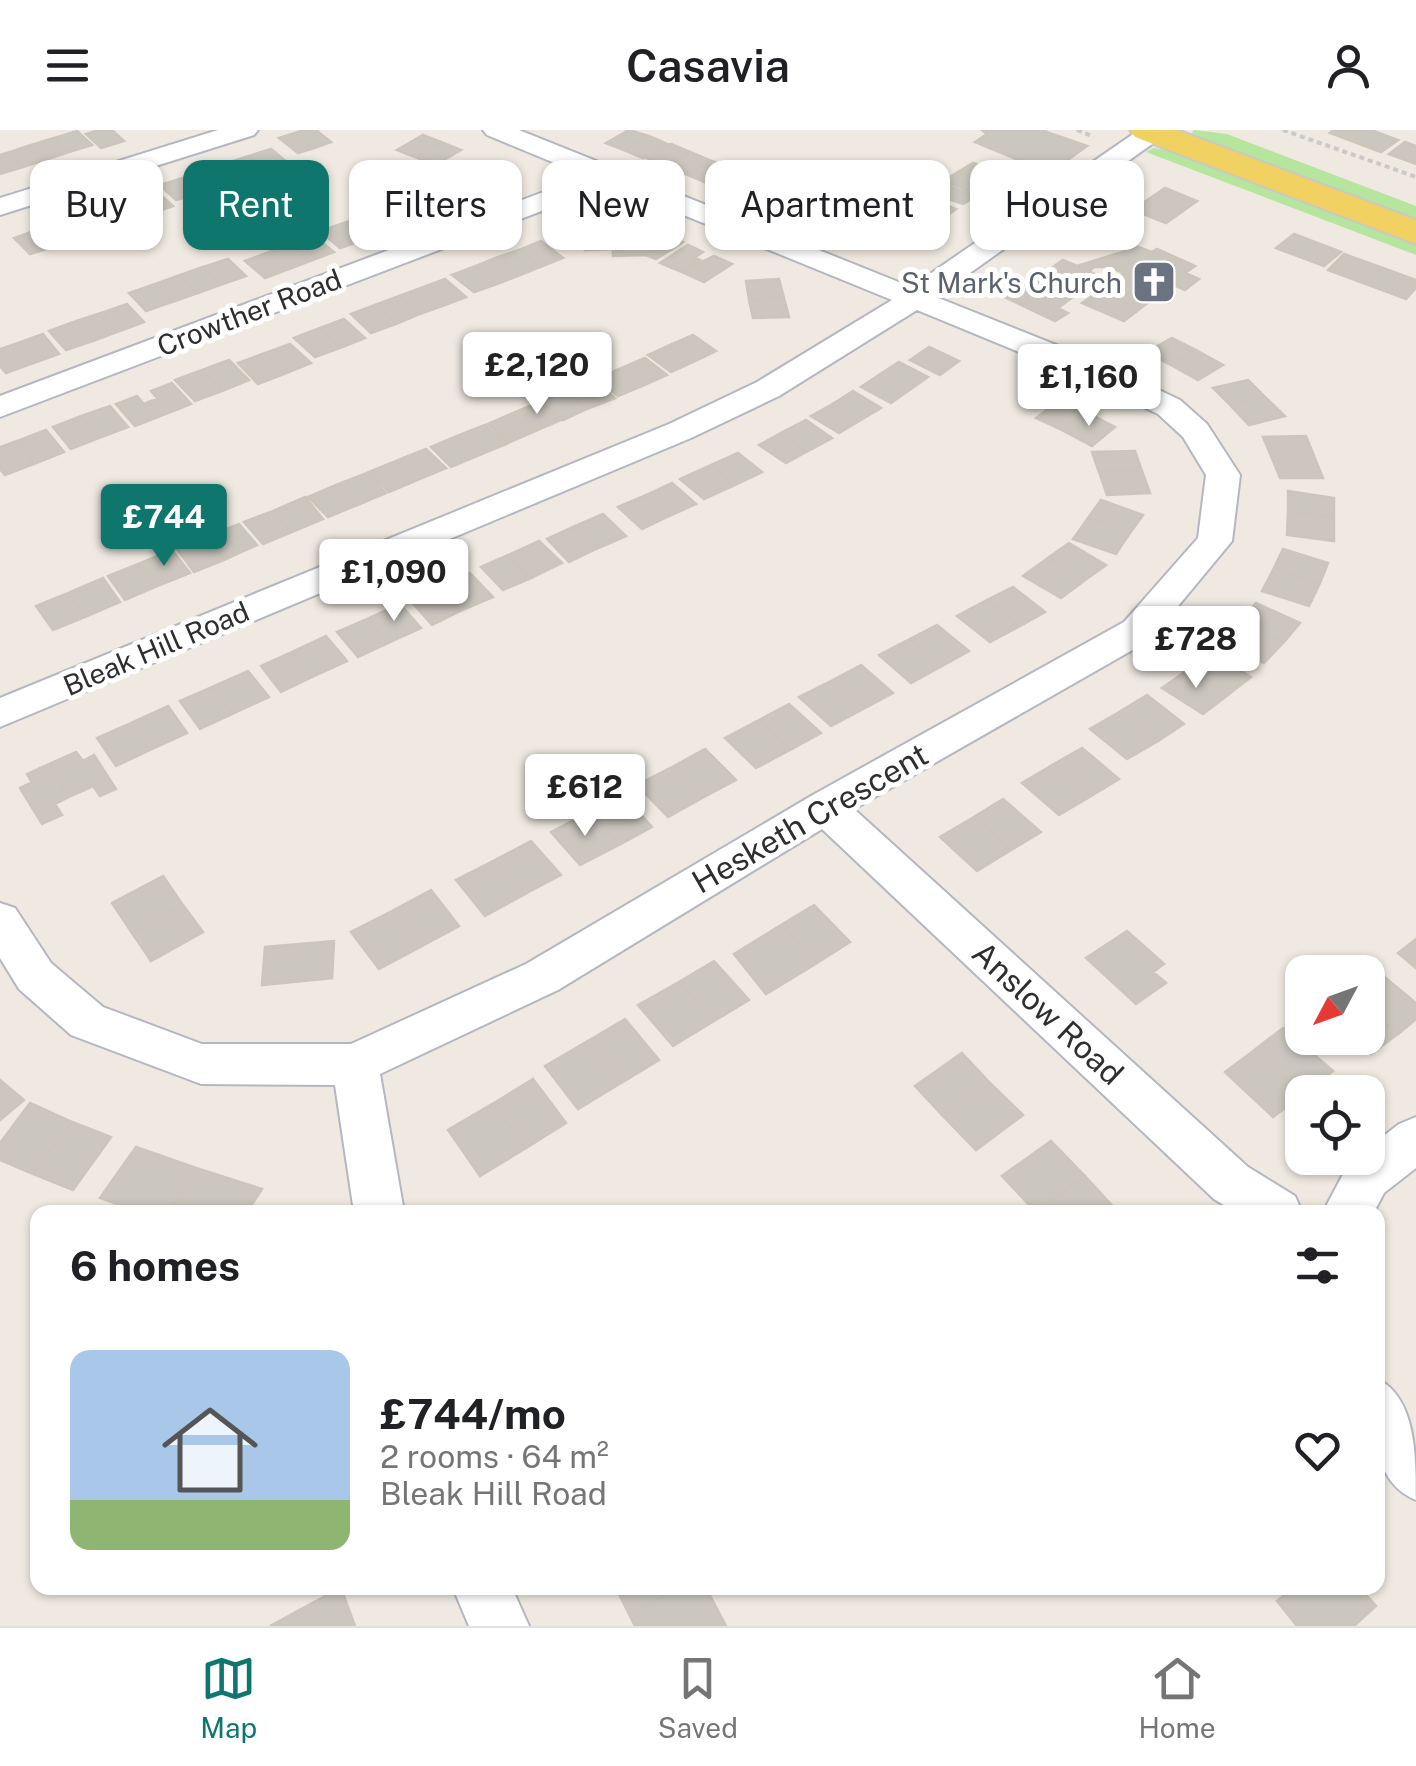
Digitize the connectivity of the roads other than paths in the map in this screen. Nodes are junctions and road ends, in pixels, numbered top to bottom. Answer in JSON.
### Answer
{"nodes":[{"id":1,"x":245,"y":130,"type":"edge"},
{"id":2,"x":496,"y":130,"type":"edge"},
{"id":3,"x":1236,"y":130,"type":"edge"},
{"id":4,"x":1152,"y":131,"type":"edge"},
{"id":5,"x":570,"y":160,"type":"edge"},
{"id":6,"x":1400,"y":181,"type":"edge"},
{"id":7,"x":542,"y":202,"type":"edge"},
{"id":8,"x":0,"y":207,"type":"edge"},
{"id":9,"x":685,"y":207,"type":"edge"},
{"id":10,"x":1416,"y":233,"type":"edge"},
{"id":11,"x":911,"y":301,"type":"junction"},
{"id":12,"x":0,"y":406,"type":"edge"},
{"id":13,"x":0,"y":713,"type":"edge"},
{"id":14,"x":825,"y":807,"type":"junction"},
{"id":15,"x":0,"y":920,"type":"edge"},
{"id":16,"x":355,"y":1064,"type":"junction"},
{"id":17,"x":1416,"y":1138,"type":"edge"},
{"id":18,"x":378,"y":1205,"type":"edge"},
{"id":19,"x":1265,"y":1205,"type":"edge"},
{"id":20,"x":1352,"y":1205,"type":"edge"},
{"id":21,"x":1385,"y":1418,"type":"edge"},
{"id":22,"x":1416,"y":1472,"type":"edge"},
{"id":23,"x":485,"y":1595,"type":"edge"},
{"id":24,"x":499,"y":1626,"type":"edge"}],
"edges":[{"from":1,"to":8,"type":"street"},
{"from":2,"to":5,"type":"street","name":"Hesketh Crescent"},
{"from":3,"to":6,"type":"main road"},
{"from":4,"to":10,"type":"main road"},
{"from":4,"to":11,"type":"street","name":"Bleak Hill Road"},
{"from":7,"to":12,"type":"street","name":"Crowther Road"},
{"from":9,"to":11,"type":"street","name":"Hesketh Crescent"},
{"from":11,"to":13,"type":"street","name":"Bleak Hill Road"},
{"from":11,"to":14,"type":"street","name":"Hesketh Crescent"},
{"from":14,"to":16,"type":"street","name":"Hesketh Crescent"},
{"from":14,"to":19,"type":"street","name":"Anslow Road"},
{"from":15,"to":16,"type":"street","name":"Hesketh Crescent"},
{"from":16,"to":18,"type":"street"},
{"from":17,"to":20,"type":"street"},
{"from":21,"to":22,"type":"street"},
{"from":23,"to":24,"type":"street"}]}
